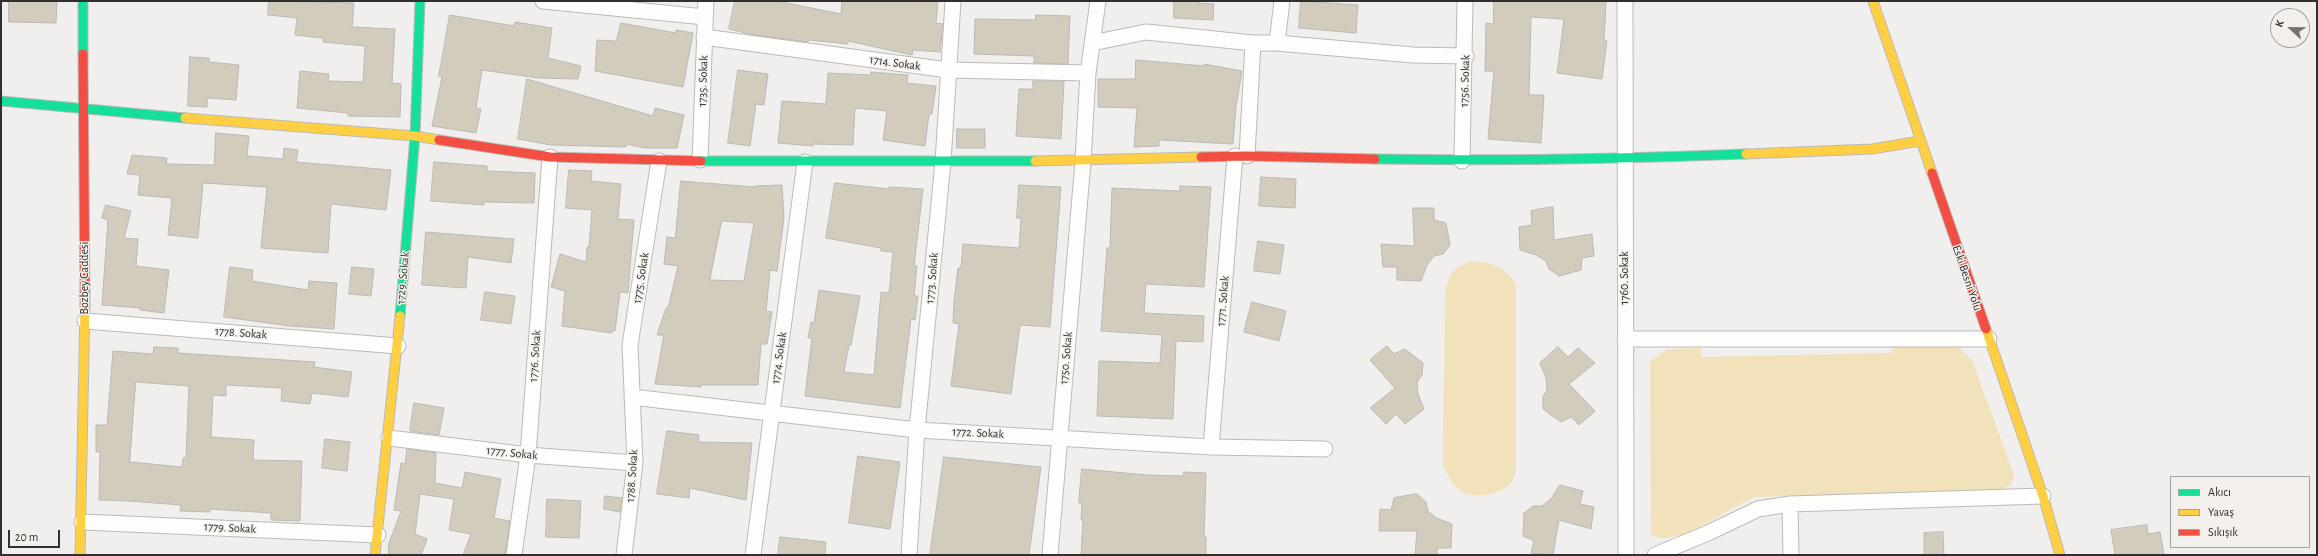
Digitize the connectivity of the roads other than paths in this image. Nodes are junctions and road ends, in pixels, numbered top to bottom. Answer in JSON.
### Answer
{"nodes":[{"id":1,"x":83,"y":1,"type":"edge"},
{"id":2,"x":420,"y":1,"type":"edge"},
{"id":3,"x":543,"y":1,"type":"edge"},
{"id":4,"x":706,"y":1,"type":"edge"},
{"id":5,"x":952,"y":1,"type":"edge"},
{"id":6,"x":1098,"y":1,"type":"edge"},
{"id":7,"x":1282,"y":1,"type":"edge"},
{"id":8,"x":1466,"y":1,"type":"edge"},
{"id":9,"x":1625,"y":1,"type":"edge"},
{"id":10,"x":1873,"y":1,"type":"edge"},
{"id":11,"x":704,"y":17,"type":"junction"},
{"id":12,"x":704,"y":38,"type":"junction"},
{"id":13,"x":1092,"y":42,"type":"junction"},
{"id":14,"x":1253,"y":43,"type":"junction"},
{"id":15,"x":1277,"y":43,"type":"junction"},
{"id":16,"x":1466,"y":56,"type":"junction"},
{"id":17,"x":948,"y":70,"type":"junction"},
{"id":18,"x":1088,"y":73,"type":"junction"},
{"id":19,"x":1,"y":101,"type":"edge"},
{"id":20,"x":83,"y":110,"type":"junction"},
{"id":21,"x":415,"y":136,"type":"junction"},
{"id":22,"x":1920,"y":141,"type":"junction"},
{"id":23,"x":1241,"y":156,"type":"junction"},
{"id":24,"x":550,"y":157,"type":"junction"},
{"id":25,"x":1624,"y":159,"type":"junction"},
{"id":26,"x":700,"y":160,"type":"junction"},
{"id":27,"x":659,"y":161,"type":"junction"},
{"id":28,"x":1083,"y":161,"type":"junction"},
{"id":29,"x":1462,"y":161,"type":"junction"},
{"id":30,"x":805,"y":162,"type":"junction"},
{"id":31,"x":943,"y":162,"type":"junction"},
{"id":32,"x":85,"y":321,"type":"junction"},
{"id":33,"x":1625,"y":339,"type":"junction"},
{"id":34,"x":1988,"y":339,"type":"junction"},
{"id":35,"x":398,"y":346,"type":"junction"},
{"id":36,"x":632,"y":397,"type":"junction"},
{"id":37,"x":772,"y":414,"type":"junction"},
{"id":38,"x":917,"y":430,"type":"junction"},
{"id":39,"x":1059,"y":437,"type":"junction"},
{"id":40,"x":389,"y":438,"type":"junction"},
{"id":41,"x":1211,"y":447,"type":"junction"},
{"id":42,"x":1326,"y":449,"type":"dead end"},
{"id":43,"x":528,"y":455,"type":"junction"},
{"id":44,"x":635,"y":463,"type":"junction"},
{"id":45,"x":2043,"y":496,"type":"junction"},
{"id":46,"x":1790,"y":504,"type":"junction"},
{"id":47,"x":82,"y":522,"type":"junction"},
{"id":48,"x":378,"y":535,"type":"junction"},
{"id":49,"x":80,"y":555,"type":"edge"},
{"id":50,"x":375,"y":555,"type":"edge"},
{"id":51,"x":514,"y":555,"type":"edge"},
{"id":52,"x":624,"y":555,"type":"edge"},
{"id":53,"x":753,"y":555,"type":"edge"},
{"id":54,"x":909,"y":555,"type":"edge"},
{"id":55,"x":1050,"y":555,"type":"edge"},
{"id":56,"x":1626,"y":555,"type":"edge"},
{"id":57,"x":1655,"y":555,"type":"edge"},
{"id":58,"x":1791,"y":555,"type":"edge"},
{"id":59,"x":2060,"y":555,"type":"edge"}],
"edges":[{"from":1,"to":20,"type":"street","name":"Bozbey Caddesi"},
{"from":2,"to":21,"type":"street","name":"1729. Sokak"},
{"from":3,"to":11,"type":"street"},
{"from":4,"to":11,"type":"street","name":"1735. Sokak"},
{"from":5,"to":17,"type":"street","name":"1773. Sokak"},
{"from":6,"to":13,"type":"street","name":"1750. Sokak"},
{"from":7,"to":15,"type":"street"},
{"from":8,"to":16,"type":"street","name":"1756. Sokak"},
{"from":9,"to":25,"type":"street","name":"1760. Sokak"},
{"from":10,"to":22,"type":"street","name":"Eski Besni Yolu"},
{"from":11,"to":12,"type":"street","name":"1735. Sokak"},
{"from":12,"to":17,"type":"street","name":"1714. Sokak"},
{"from":12,"to":26,"type":"street","name":"1735. Sokak"},
{"from":13,"to":14,"type":"street"},
{"from":13,"to":18,"type":"street","name":"1750. Sokak"},
{"from":14,"to":15,"type":"street"},
{"from":14,"to":23,"type":"street","name":"1771. Sokak"},
{"from":15,"to":16,"type":"street"},
{"from":16,"to":29,"type":"street","name":"1756. Sokak"},
{"from":17,"to":18,"type":"street","name":"1714. Sokak"},
{"from":17,"to":31,"type":"street","name":"1773. Sokak"},
{"from":18,"to":28,"type":"street","name":"1750. Sokak"},
{"from":19,"to":20,"type":"street"},
{"from":20,"to":21,"type":"street"},
{"from":20,"to":32,"type":"street","name":"Bozbey Caddesi"},
{"from":21,"to":24,"type":"street"},
{"from":21,"to":35,"type":"street","name":"1729. Sokak"},
{"from":22,"to":25,"type":"street"},
{"from":22,"to":34,"type":"street","name":"Eski Besni Yolu"},
{"from":23,"to":28,"type":"street"},
{"from":23,"to":29,"type":"street"},
{"from":23,"to":41,"type":"street","name":"1771. Sokak"},
{"from":24,"to":27,"type":"street"},
{"from":24,"to":43,"type":"street","name":"1776. Sokak"},
{"from":25,"to":29,"type":"street"},
{"from":25,"to":33,"type":"street","name":"1760. Sokak"},
{"from":26,"to":27,"type":"street"},
{"from":26,"to":30,"type":"street"},
{"from":27,"to":36,"type":"street","name":"1775. Sokak"},
{"from":28,"to":31,"type":"street"},
{"from":28,"to":39,"type":"street","name":"1750. Sokak"},
{"from":30,"to":31,"type":"street"},
{"from":30,"to":37,"type":"street","name":"1774. Sokak"},
{"from":31,"to":38,"type":"street","name":"1773. Sokak"},
{"from":32,"to":35,"type":"street","name":"1778. Sokak"},
{"from":32,"to":47,"type":"street","name":"Bozbey Caddesi"},
{"from":33,"to":34,"type":"street"},
{"from":33,"to":56,"type":"street","name":"1760. Sokak"},
{"from":34,"to":45,"type":"street","name":"Eski Besni Yolu"},
{"from":35,"to":40,"type":"street","name":"1729. Sokak"},
{"from":36,"to":37,"type":"street","name":"1772. Sokak"},
{"from":36,"to":44,"type":"street","name":"1788. Sokak"},
{"from":37,"to":38,"type":"street","name":"1772. Sokak"},
{"from":37,"to":53,"type":"street","name":"1774. Sokak"},
{"from":38,"to":39,"type":"street","name":"1772. Sokak"},
{"from":38,"to":54,"type":"street","name":"1773. Sokak"},
{"from":39,"to":41,"type":"street","name":"1772. Sokak"},
{"from":39,"to":55,"type":"street","name":"1750. Sokak"},
{"from":40,"to":43,"type":"street","name":"1777. Sokak"},
{"from":40,"to":48,"type":"street","name":"1729. Sokak"},
{"from":41,"to":42,"type":"street","name":"1772. Sokak"},
{"from":43,"to":44,"type":"street","name":"1777. Sokak"},
{"from":43,"to":51,"type":"street","name":"1776. Sokak"},
{"from":44,"to":52,"type":"street","name":"1788. Sokak"},
{"from":45,"to":46,"type":"street"},
{"from":45,"to":59,"type":"street","name":"Eski Besni Yolu"},
{"from":46,"to":57,"type":"street"},
{"from":46,"to":58,"type":"street"},
{"from":47,"to":48,"type":"street","name":"1779. Sokak"},
{"from":47,"to":49,"type":"street","name":"Bozbey Caddesi"},
{"from":48,"to":50,"type":"street","name":"1729. Sokak"}]}
